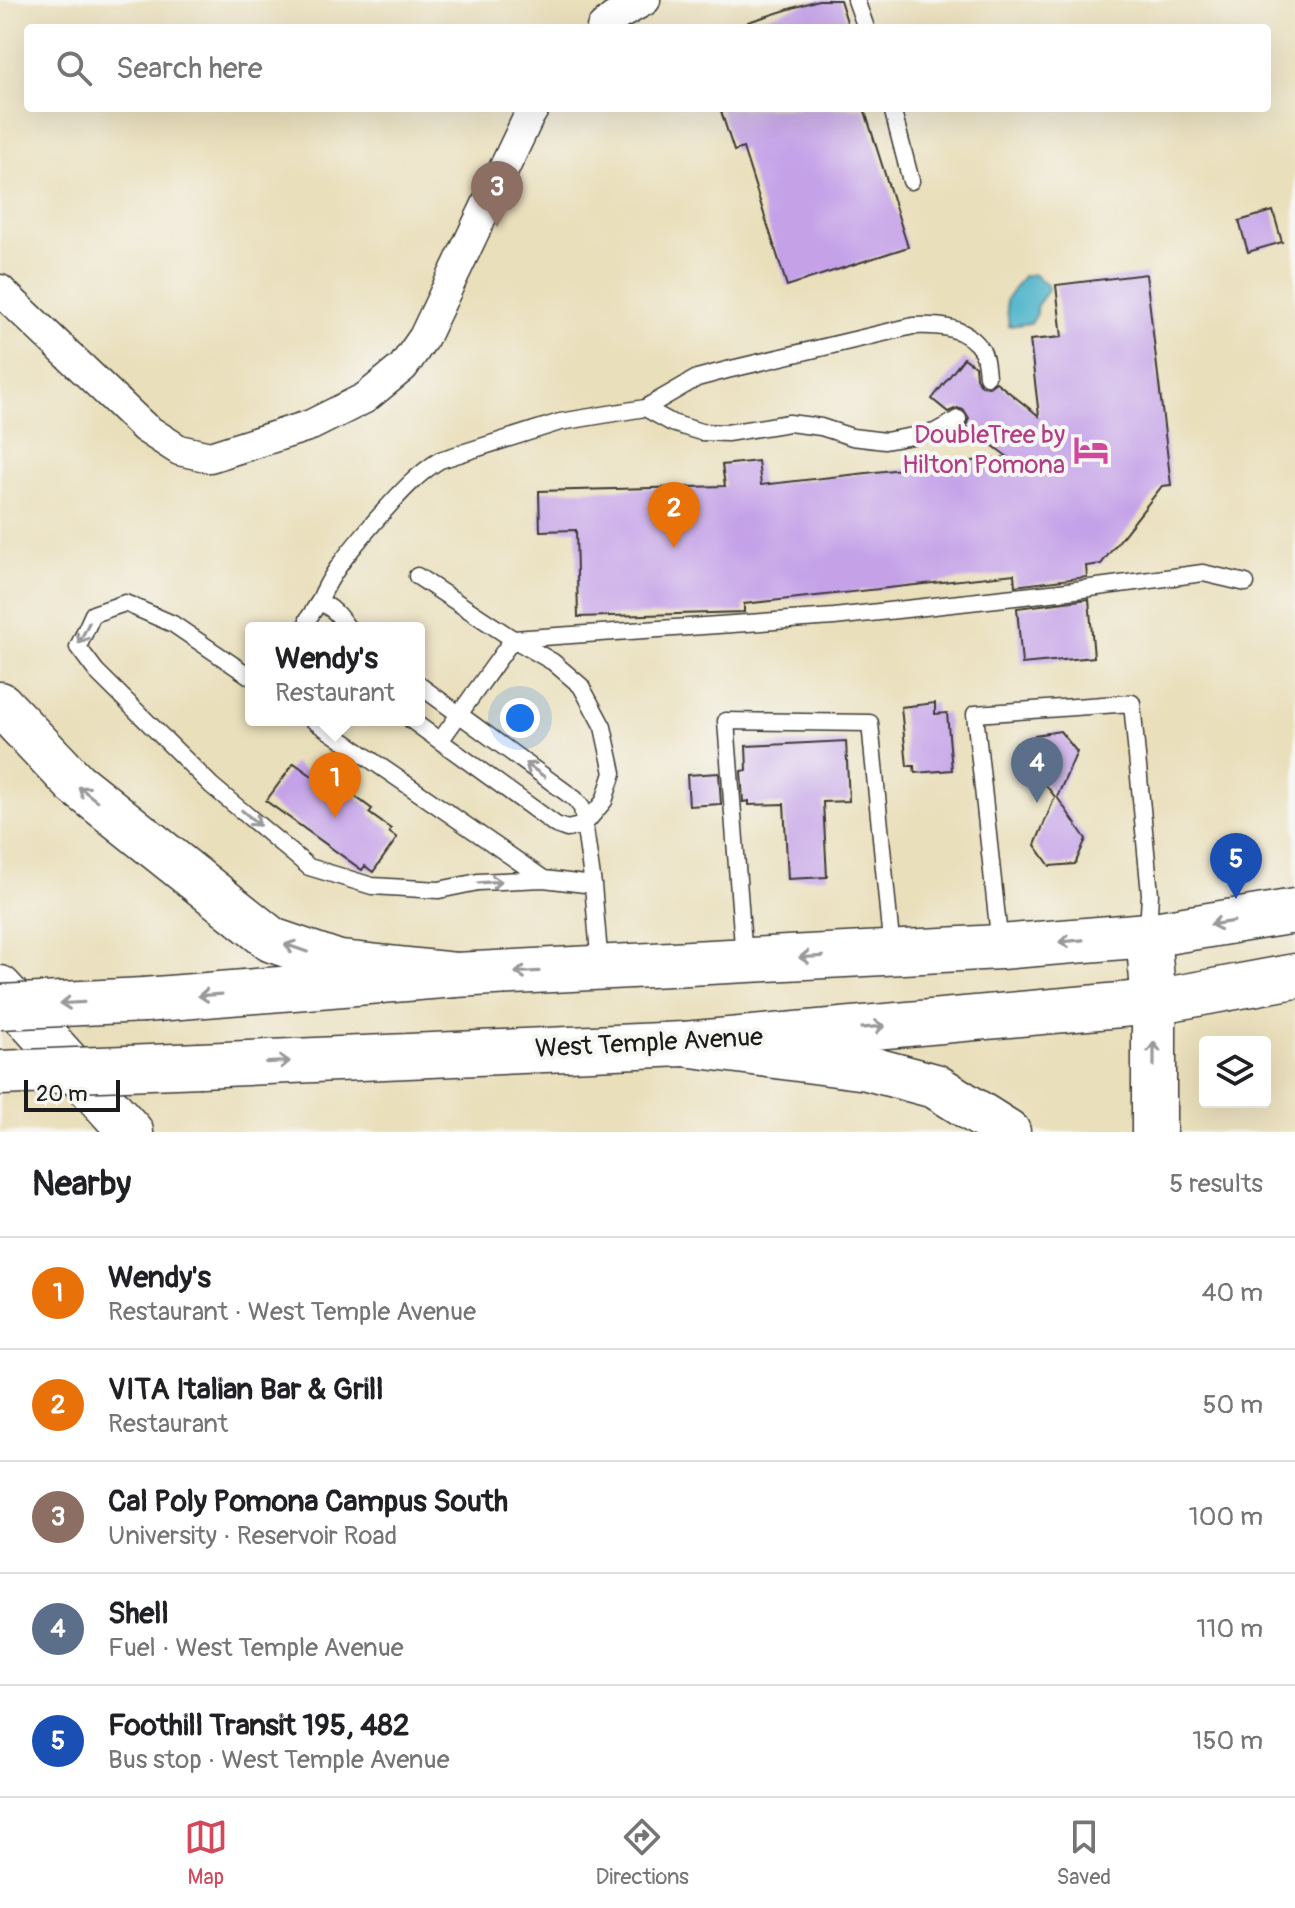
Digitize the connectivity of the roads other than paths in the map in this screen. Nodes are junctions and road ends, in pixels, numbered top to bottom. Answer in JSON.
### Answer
{"nodes":[{"id":1,"x":645,"y":0,"type":"edge"},
{"id":2,"x":856,"y":0,"type":"edge"},
{"id":3,"x":606,"y":24,"type":"edge"},
{"id":4,"x":865,"y":24,"type":"edge"},
{"id":5,"x":532,"y":112,"type":"edge"},
{"id":6,"x":893,"y":112,"type":"edge"},
{"id":7,"x":911,"y":181,"type":"dead end"},
{"id":8,"x":0,"y":290,"type":"edge"},
{"id":9,"x":987,"y":376,"type":"dead end"},
{"id":10,"x":645,"y":408,"type":"junction"},
{"id":11,"x":958,"y":419,"type":"dead end"},
{"id":12,"x":417,"y":576,"type":"dead end"},
{"id":13,"x":1246,"y":583,"type":"dead end"},
{"id":14,"x":319,"y":602,"type":"junction"},
{"id":15,"x":308,"y":622,"type":"edge"},
{"id":16,"x":344,"y":622,"type":"edge"},
{"id":17,"x":513,"y":639,"type":"junction"},
{"id":18,"x":245,"y":673,"type":"edge"},
{"id":19,"x":425,"y":690,"type":"edge"},
{"id":20,"x":0,"y":704,"type":"edge"},
{"id":21,"x":459,"y":715,"type":"junction"},
{"id":22,"x":322,"y":726,"type":"edge"},
{"id":23,"x":419,"y":726,"type":"edge"},
{"id":24,"x":440,"y":741,"type":"junction"},
{"id":25,"x":584,"y":825,"type":"junction"},
{"id":26,"x":544,"y":879,"type":"junction"},
{"id":27,"x":593,"y":885,"type":"junction"},
{"id":28,"x":1295,"y":911,"type":"edge"},
{"id":29,"x":1148,"y":935,"type":"junction"},
{"id":30,"x":1000,"y":947,"type":"junction"},
{"id":31,"x":892,"y":953,"type":"junction"},
{"id":32,"x":745,"y":961,"type":"junction"},
{"id":33,"x":600,"y":968,"type":"junction"},
{"id":34,"x":455,"y":975,"type":"junction"},
{"id":35,"x":1295,"y":976,"type":"edge"},
{"id":36,"x":0,"y":988,"type":"edge"},
{"id":37,"x":1154,"y":1002,"type":"junction"},
{"id":38,"x":0,"y":1007,"type":"edge"},
{"id":39,"x":684,"y":1044,"type":"junction"},
{"id":40,"x":0,"y":1073,"type":"edge"},
{"id":41,"x":129,"y":1129,"type":"edge"},
{"id":42,"x":1008,"y":1132,"type":"edge"},
{"id":43,"x":1154,"y":1132,"type":"edge"}],
"edges":[{"from":1,"to":3,"type":"street"},
{"from":2,"to":4,"type":"lane"},
{"from":5,"to":8,"type":"street"},
{"from":6,"to":7,"type":"lane"},
{"from":9,"to":10,"type":"lane"},
{"from":10,"to":11,"type":"lane"},
{"from":10,"to":14,"type":"lane"},
{"from":12,"to":17,"type":"lane"},
{"from":13,"to":17,"type":"lane"},
{"from":14,"to":15,"type":"lane"},
{"from":14,"to":16,"type":"lane"},
{"from":17,"to":21,"type":"lane"},
{"from":17,"to":25,"type":"lane"},
{"from":18,"to":26,"type":"lane","one_way":true},
{"from":19,"to":21,"type":"lane"},
{"from":34,"to":20,"type":"main road","one_way":true},
{"from":21,"to":24,"type":"lane"},
{"from":25,"to":21,"type":"lane","one_way":true},
{"from":22,"to":26,"type":"lane"},
{"from":23,"to":24,"type":"lane"},
{"from":24,"to":25,"type":"lane"},
{"from":25,"to":27,"type":"lane"},
{"from":26,"to":27,"type":"lane"},
{"from":27,"to":33,"type":"lane"},
{"from":28,"to":29,"type":"main road","one_way":true},
{"from":29,"to":30,"type":"main road","one_way":true},
{"from":29,"to":30,"type":"lane"},
{"from":29,"to":37,"type":"main road"},
{"from":30,"to":31,"type":"main road"},
{"from":31,"to":32,"type":"main road","one_way":true},
{"from":31,"to":32,"type":"lane"},
{"from":32,"to":33,"type":"main road"},
{"from":33,"to":34,"type":"main road","one_way":true},
{"from":34,"to":38,"type":"main road","one_way":true,"bridge":true},
{"from":35,"to":37,"type":"main road","name":"West Temple Avenue"},
{"from":36,"to":41,"type":"main road"},
{"from":39,"to":37,"type":"main road","name":"West Temple Avenue","one_way":true},
{"from":43,"to":37,"type":"main road","one_way":true},
{"from":40,"to":39,"type":"main road","name":"West Temple Avenue","one_way":true,"bridge":true},
{"from":39,"to":42,"type":"main road"}]}
